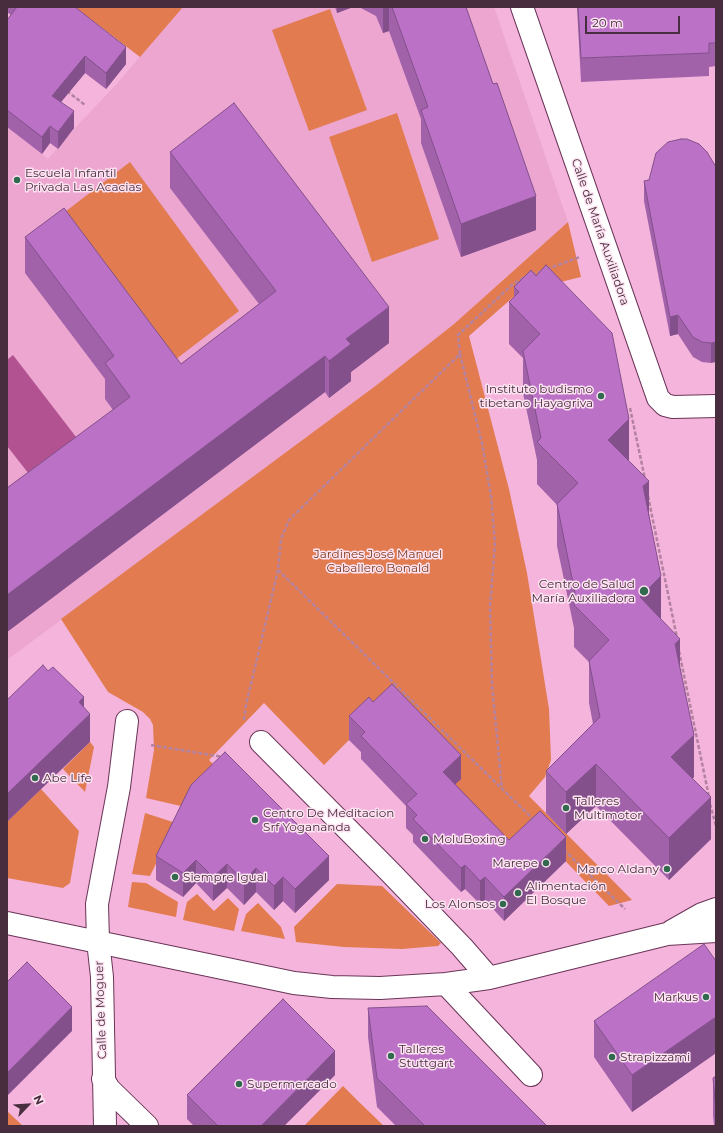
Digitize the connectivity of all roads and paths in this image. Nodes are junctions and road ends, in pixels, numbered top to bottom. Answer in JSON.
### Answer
{"nodes":[{"id":1,"x":522,"y":7,"type":"edge"},
{"id":2,"x":61,"y":86,"type":"edge"},
{"id":3,"x":85,"y":105,"type":"dead end"},
{"id":4,"x":584,"y":256,"type":"dead end"},
{"id":5,"x":460,"y":354,"type":"junction"},
{"id":6,"x":629,"y":403,"type":"dead end"},
{"id":7,"x":716,"y":406,"type":"edge"},
{"id":8,"x":646,"y":486,"type":"edge"},
{"id":9,"x":648,"y":493,"type":"dead end"},
{"id":10,"x":278,"y":570,"type":"junction"},
{"id":11,"x":677,"y":641,"type":"edge"},
{"id":12,"x":679,"y":648,"type":"dead end"},
{"id":13,"x":127,"y":721,"type":"dead end"},
{"id":14,"x":243,"y":725,"type":"dead end"},
{"id":15,"x":261,"y":742,"type":"dead end"},
{"id":16,"x":151,"y":745,"type":"dead end"},
{"id":17,"x":224,"y":757,"type":"edge"},
{"id":18,"x":502,"y":789,"type":"junction"},
{"id":19,"x":536,"y":822,"type":"edge"},
{"id":20,"x":716,"y":826,"type":"edge"},
{"id":21,"x":563,"y":849,"type":"edge"},
{"id":22,"x":625,"y":909,"type":"dead end"},
{"id":23,"x":716,"y":909,"type":"edge"},
{"id":24,"x":7,"y":923,"type":"edge"},
{"id":25,"x":716,"y":931,"type":"edge"},
{"id":26,"x":667,"y":934,"type":"junction"},
{"id":27,"x":98,"y":941,"type":"junction"},
{"id":28,"x":489,"y":978,"type":"junction"},
{"id":29,"x":446,"y":984,"type":"junction"},
{"id":30,"x":531,"y":1075,"type":"dead end"},
{"id":31,"x":103,"y":1079,"type":"junction"},
{"id":32,"x":105,"y":1126,"type":"edge"},
{"id":33,"x":147,"y":1126,"type":"edge"}],
"edges":[{"from":1,"to":7,"type":"street","name":"Calle de María Auxiliadora"},
{"from":2,"to":3,"type":"path"},
{"from":4,"to":5,"type":"path"},
{"from":5,"to":10,"type":"path"},
{"from":5,"to":18,"type":"path"},
{"from":6,"to":8,"type":"path"},
{"from":9,"to":11,"type":"path"},
{"from":10,"to":14,"type":"path"},
{"from":10,"to":18,"type":"path"},
{"from":12,"to":20,"type":"path"},
{"from":13,"to":27,"type":"street","name":"Calle de Moguer"},
{"from":15,"to":28,"type":"street"},
{"from":16,"to":17,"type":"path"},
{"from":18,"to":19,"type":"path"},
{"from":21,"to":22,"type":"path"},
{"from":23,"to":26,"type":"street"},
{"from":24,"to":27,"type":"street"},
{"from":25,"to":26,"type":"street"},
{"from":26,"to":28,"type":"street"},
{"from":27,"to":29,"type":"street"},
{"from":27,"to":31,"type":"street","name":"Calle de Moguer"},
{"from":28,"to":29,"type":"street"},
{"from":29,"to":30,"type":"street"},
{"from":31,"to":32,"type":"street","name":"Calle de Moguer"},
{"from":31,"to":33,"type":"street"}]}
